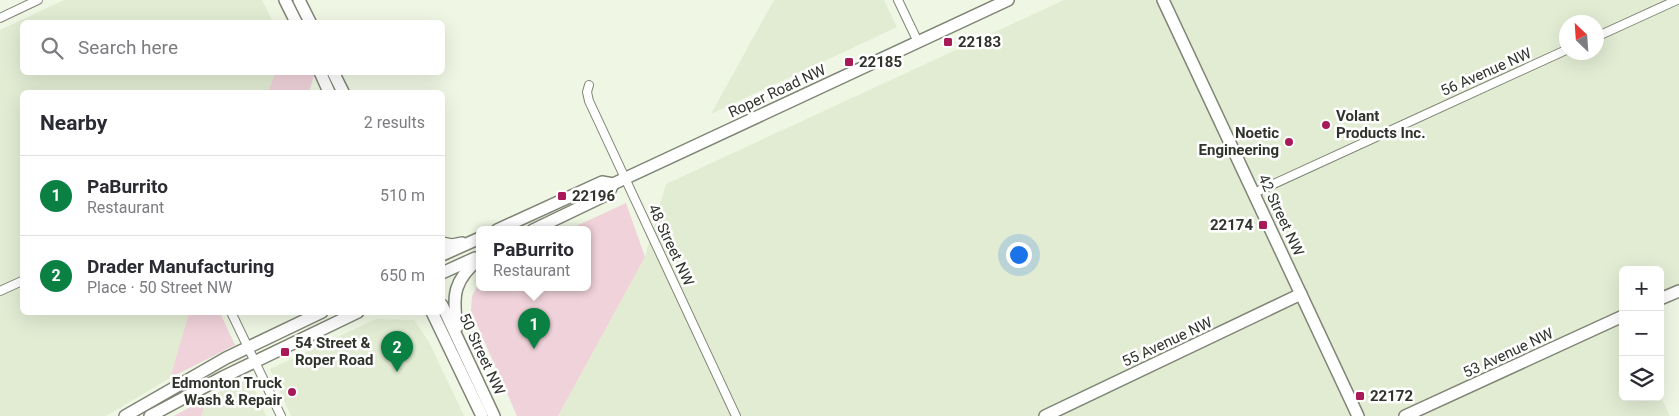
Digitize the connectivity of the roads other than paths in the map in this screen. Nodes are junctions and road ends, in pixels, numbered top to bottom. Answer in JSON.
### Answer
{"nodes":[{"id":1,"x":38,"y":0,"type":"edge"},
{"id":2,"x":286,"y":0,"type":"edge"},
{"id":3,"x":299,"y":0,"type":"edge"},
{"id":4,"x":898,"y":0,"type":"edge"},
{"id":5,"x":1008,"y":0,"type":"edge"},
{"id":6,"x":1163,"y":0,"type":"edge"},
{"id":7,"x":1677,"y":0,"type":"edge"},
{"id":8,"x":0,"y":18,"type":"edge"},
{"id":9,"x":295,"y":20,"type":"edge"},
{"id":10,"x":309,"y":20,"type":"edge"},
{"id":11,"x":1604,"y":33,"type":"edge"},
{"id":12,"x":918,"y":42,"type":"junction"},
{"id":13,"x":1559,"y":53,"type":"edge"},
{"id":14,"x":321,"y":75,"type":"edge"},
{"id":15,"x":335,"y":75,"type":"edge"},
{"id":16,"x":589,"y":85,"type":"dead end"},
{"id":17,"x":328,"y":90,"type":"edge"},
{"id":18,"x":342,"y":90,"type":"edge"},
{"id":19,"x":625,"y":178,"type":"junction"},
{"id":20,"x":613,"y":184,"type":"junction"},
{"id":21,"x":1254,"y":193,"type":"junction"},
{"id":22,"x":506,"y":226,"type":"edge"},
{"id":23,"x":541,"y":226,"type":"edge"},
{"id":24,"x":476,"y":239,"type":"edge"},
{"id":25,"x":476,"y":240,"type":"edge"},
{"id":26,"x":445,"y":244,"type":"edge"},
{"id":27,"x":445,"y":255,"type":"edge"},
{"id":28,"x":476,"y":258,"type":"edge"},
{"id":29,"x":476,"y":260,"type":"edge"},
{"id":30,"x":445,"y":272,"type":"edge"},
{"id":31,"x":20,"y":281,"type":"edge"},
{"id":32,"x":0,"y":291,"type":"edge"},
{"id":33,"x":1679,"y":291,"type":"edge"},
{"id":34,"x":1302,"y":294,"type":"junction"},
{"id":35,"x":1664,"y":297,"type":"edge"},
{"id":36,"x":445,"y":311,"type":"edge"},
{"id":37,"x":232,"y":315,"type":"edge"},
{"id":38,"x":316,"y":315,"type":"edge"},
{"id":39,"x":352,"y":315,"type":"edge"},
{"id":40,"x":427,"y":315,"type":"edge"},
{"id":41,"x":433,"y":315,"type":"edge"},
{"id":42,"x":1619,"y":318,"type":"edge"},
{"id":43,"x":440,"y":330,"type":"junction"},
{"id":44,"x":458,"y":338,"type":"junction"},
{"id":45,"x":248,"y":348,"type":"junction"},
{"id":46,"x":255,"y":361,"type":"junction"},
{"id":47,"x":125,"y":416,"type":"edge"},
{"id":48,"x":150,"y":416,"type":"edge"},
{"id":49,"x":281,"y":416,"type":"edge"},
{"id":50,"x":482,"y":416,"type":"edge"},
{"id":51,"x":494,"y":416,"type":"edge"},
{"id":52,"x":736,"y":416,"type":"edge"},
{"id":53,"x":1045,"y":416,"type":"edge"},
{"id":54,"x":1358,"y":416,"type":"edge"},
{"id":55,"x":1405,"y":416,"type":"edge"}],
"edges":[{"from":1,"to":8,"type":"street"},
{"from":2,"to":9,"type":"main road"},
{"from":3,"to":10,"type":"main road"},
{"from":4,"to":12,"type":"street"},
{"from":5,"to":12,"type":"main road","name":"Roper Road NW"},
{"from":6,"to":21,"type":"main road","name":"42 Street NW"},
{"from":7,"to":11,"type":"street"},
{"from":12,"to":19,"type":"main road","name":"Roper Road NW"},
{"from":13,"to":21,"type":"street","name":"56 Avenue NW"},
{"from":14,"to":17,"type":"main road"},
{"from":15,"to":18,"type":"main road"},
{"from":16,"to":19,"type":"street","name":"48 Street NW"},
{"from":19,"to":20,"type":"main road","name":"Roper Road NW"},
{"from":19,"to":52,"type":"street","name":"48 Street NW"},
{"from":20,"to":22,"type":"main road","name":"Roper Road NW"},
{"from":20,"to":23,"type":"main road","name":"Roper Road NW"},
{"from":21,"to":34,"type":"main road","name":"42 Street NW"},
{"from":24,"to":26,"type":"main road"},
{"from":25,"to":27,"type":"main road"},
{"from":28,"to":30,"type":"main road"},
{"from":29,"to":44,"type":"main road"},
{"from":31,"to":32,"type":"street"},
{"from":33,"to":35,"type":"main road"},
{"from":34,"to":53,"type":"main road","name":"55 Avenue NW"},
{"from":34,"to":54,"type":"main road","name":"42 Street NW"},
{"from":36,"to":44,"type":"main road","name":"50 Street NW"},
{"from":37,"to":45,"type":"street"},
{"from":38,"to":45,"type":"main road"},
{"from":39,"to":46,"type":"main road"},
{"from":40,"to":43,"type":"main road"},
{"from":41,"to":43,"type":"main road","name":"50 Street NW"},
{"from":42,"to":55,"type":"main road","name":"53 Avenue NW"},
{"from":43,"to":50,"type":"main road","name":"50 Street NW"},
{"from":44,"to":51,"type":"main road","name":"50 Street NW"},
{"from":45,"to":46,"type":"street"},
{"from":45,"to":47,"type":"main road"},
{"from":46,"to":48,"type":"main road"},
{"from":46,"to":49,"type":"street"}]}
